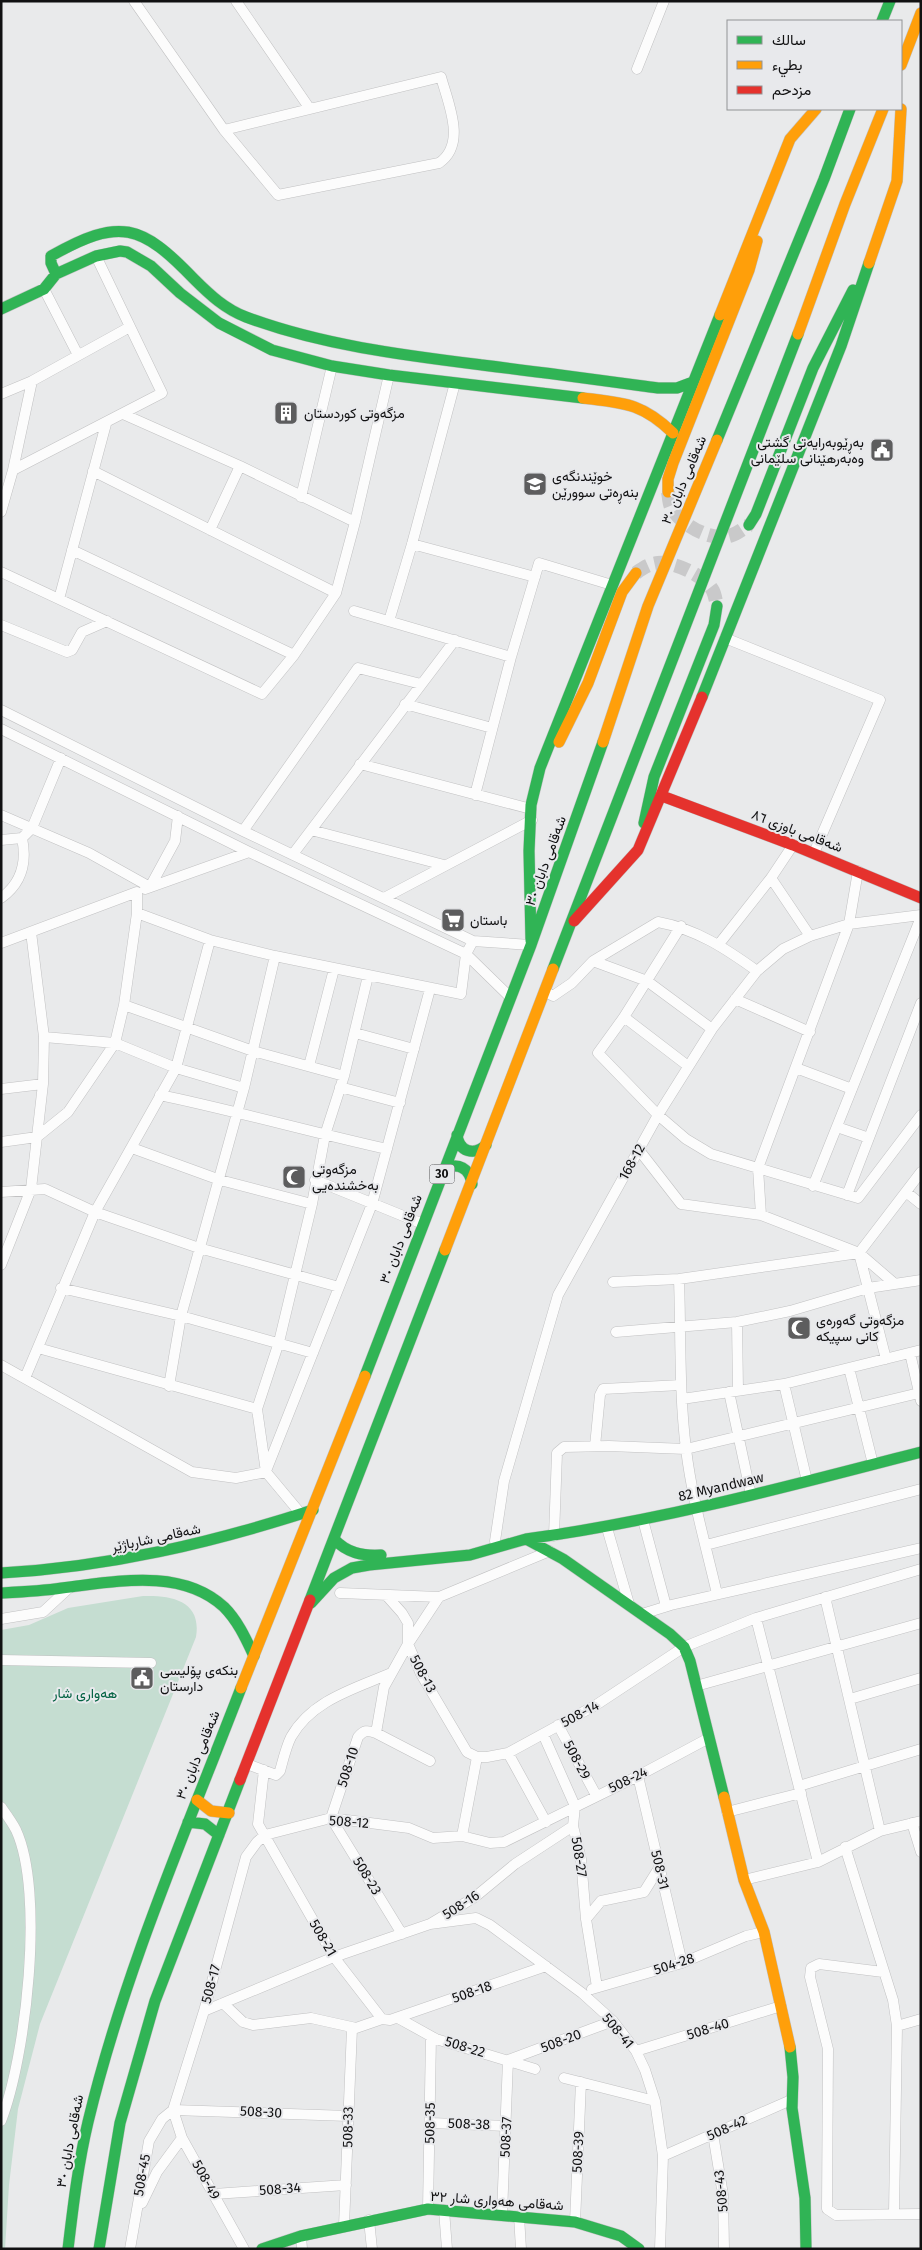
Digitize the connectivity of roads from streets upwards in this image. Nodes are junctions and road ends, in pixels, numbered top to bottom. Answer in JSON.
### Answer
{"nodes":[{"id":1,"x":134,"y":1,"type":"edge"},
{"id":2,"x":236,"y":1,"type":"edge"},
{"id":3,"x":664,"y":1,"type":"edge"},
{"id":4,"x":890,"y":1,"type":"edge"},
{"id":5,"x":921,"y":13,"type":"edge"},
{"id":6,"x":882,"y":20,"type":"edge"},
{"id":7,"x":902,"y":62,"type":"edge"},
{"id":8,"x":637,"y":69,"type":"dead end"},
{"id":9,"x":310,"y":109,"type":"junction"},
{"id":10,"x":815,"y":110,"type":"edge"},
{"id":11,"x":850,"y":110,"type":"edge"},
{"id":12,"x":883,"y":110,"type":"edge"},
{"id":13,"x":901,"y":110,"type":"edge"},
{"id":14,"x":224,"y":130,"type":"junction"},
{"id":15,"x":772,"y":182,"type":"junction"},
{"id":16,"x":874,"y":250,"type":"junction"},
{"id":17,"x":96,"y":256,"type":"junction"},
{"id":18,"x":56,"y":274,"type":"junction"},
{"id":19,"x":44,"y":289,"type":"junction"},
{"id":20,"x":212,"y":296,"type":"junction"},
{"id":21,"x":1,"y":309,"type":"edge"},
{"id":22,"x":201,"y":310,"type":"junction"},
{"id":23,"x":128,"y":328,"type":"junction"},
{"id":24,"x":78,"y":355,"type":"junction"},
{"id":25,"x":332,"y":366,"type":"junction"},
{"id":26,"x":533,"y":371,"type":"junction"},
{"id":27,"x":389,"y":375,"type":"junction"},
{"id":28,"x":32,"y":381,"type":"junction"},
{"id":29,"x":693,"y":382,"type":"junction"},
{"id":30,"x":455,"y":383,"type":"junction"},
{"id":31,"x":529,"y":392,"type":"junction"},
{"id":32,"x":1,"y":394,"type":"edge"},
{"id":33,"x":123,"y":414,"type":"junction"},
{"id":34,"x":106,"y":424,"type":"junction"},
{"id":35,"x":672,"y":432,"type":"junction"},
{"id":36,"x":240,"y":466,"type":"junction"},
{"id":37,"x":13,"y":470,"type":"junction"},
{"id":38,"x":93,"y":471,"type":"junction"},
{"id":39,"x":668,"y":492,"type":"tunnel mouth"},
{"id":40,"x":301,"y":497,"type":"junction"},
{"id":41,"x":1,"y":512,"type":"edge"},
{"id":42,"x":355,"y":522,"type":"junction"},
{"id":43,"x":749,"y":525,"type":"tunnel mouth"},
{"id":44,"x":210,"y":530,"type":"junction"},
{"id":45,"x":412,"y":544,"type":"junction"},
{"id":46,"x":72,"y":550,"type":"junction"},
{"id":47,"x":1,"y":572,"type":"edge"},
{"id":48,"x":636,"y":573,"type":"tunnel mouth"},
{"id":49,"x":535,"y":577,"type":"junction"},
{"id":50,"x":612,"y":585,"type":"junction"},
{"id":51,"x":336,"y":593,"type":"junction"},
{"id":52,"x":59,"y":598,"type":"junction"},
{"id":53,"x":717,"y":606,"type":"tunnel mouth"},
{"id":54,"x":354,"y":611,"type":"dead end"},
{"id":55,"x":106,"y":621,"type":"junction"},
{"id":56,"x":389,"y":621,"type":"junction"},
{"id":57,"x":1,"y":625,"type":"edge"},
{"id":58,"x":725,"y":638,"type":"junction"},
{"id":59,"x":455,"y":640,"type":"junction"},
{"id":60,"x":294,"y":655,"type":"junction"},
{"id":61,"x":511,"y":658,"type":"junction"},
{"id":62,"x":421,"y":684,"type":"junction"},
{"id":63,"x":405,"y":704,"type":"junction"},
{"id":64,"x":1,"y":710,"type":"edge"},
{"id":65,"x":492,"y":728,"type":"junction"},
{"id":66,"x":1,"y":729,"type":"edge"},
{"id":67,"x":61,"y":758,"type":"junction"},
{"id":68,"x":360,"y":764,"type":"junction"},
{"id":69,"x":534,"y":791,"type":"junction"},
{"id":70,"x":475,"y":795,"type":"junction"},
{"id":71,"x":662,"y":796,"type":"junction"},
{"id":72,"x":531,"y":814,"type":"junction"},
{"id":73,"x":1,"y":815,"type":"edge"},
{"id":74,"x":178,"y":816,"type":"junction"},
{"id":75,"x":32,"y":828,"type":"junction"},
{"id":76,"x":312,"y":830,"type":"junction"},
{"id":77,"x":243,"y":831,"type":"junction"},
{"id":78,"x":22,"y":838,"type":"junction"},
{"id":79,"x":1,"y":840,"type":"edge"},
{"id":80,"x":793,"y":845,"type":"junction"},
{"id":81,"x":638,"y":850,"type":"junction"},
{"id":82,"x":249,"y":852,"type":"junction"},
{"id":83,"x":814,"y":853,"type":"junction"},
{"id":84,"x":293,"y":854,"type":"junction"},
{"id":85,"x":444,"y":865,"type":"junction"},
{"id":86,"x":858,"y":871,"type":"junction"},
{"id":87,"x":771,"y":878,"type":"junction"},
{"id":88,"x":150,"y":887,"type":"junction"},
{"id":89,"x":137,"y":892,"type":"junction"},
{"id":90,"x":1,"y":898,"type":"edge"},
{"id":91,"x":384,"y":898,"type":"junction"},
{"id":92,"x":921,"y":898,"type":"edge"},
{"id":93,"x":137,"y":914,"type":"junction"},
{"id":94,"x":921,"y":916,"type":"edge"},
{"id":95,"x":573,"y":921,"type":"junction"},
{"id":96,"x":849,"y":924,"type":"junction"},
{"id":97,"x":681,"y":926,"type":"junction"},
{"id":98,"x":32,"y":932,"type":"junction"},
{"id":99,"x":810,"y":936,"type":"junction"},
{"id":100,"x":210,"y":940,"type":"junction"},
{"id":101,"x":473,"y":940,"type":"junction"},
{"id":102,"x":1,"y":943,"type":"edge"},
{"id":103,"x":719,"y":944,"type":"junction"},
{"id":104,"x":531,"y":945,"type":"junction"},
{"id":105,"x":466,"y":954,"type":"junction"},
{"id":106,"x":275,"y":956,"type":"junction"},
{"id":107,"x":593,"y":961,"type":"junction"},
{"id":108,"x":334,"y":969,"type":"junction"},
{"id":109,"x":757,"y":971,"type":"junction"},
{"id":110,"x":368,"y":976,"type":"junction"},
{"id":111,"x":647,"y":981,"type":"junction"},
{"id":112,"x":430,"y":989,"type":"junction"},
{"id":113,"x":546,"y":992,"type":"junction"},
{"id":114,"x":510,"y":997,"type":"junction"},
{"id":115,"x":735,"y":999,"type":"junction"},
{"id":116,"x":921,"y":1003,"type":"edge"},
{"id":117,"x":124,"y":1005,"type":"junction"},
{"id":118,"x":624,"y":1017,"type":"junction"},
{"id":119,"x":187,"y":1028,"type":"junction"},
{"id":120,"x":712,"y":1029,"type":"junction"},
{"id":121,"x":810,"y":1032,"type":"junction"},
{"id":122,"x":355,"y":1033,"type":"junction"},
{"id":123,"x":44,"y":1037,"type":"junction"},
{"id":124,"x":115,"y":1043,"type":"junction"},
{"id":125,"x":414,"y":1048,"type":"junction"},
{"id":126,"x":253,"y":1051,"type":"junction"},
{"id":127,"x":309,"y":1066,"type":"junction"},
{"id":128,"x":688,"y":1066,"type":"junction"},
{"id":129,"x":176,"y":1068,"type":"junction"},
{"id":130,"x":796,"y":1068,"type":"junction"},
{"id":131,"x":344,"y":1076,"type":"junction"},
{"id":132,"x":43,"y":1084,"type":"junction"},
{"id":133,"x":340,"y":1087,"type":"junction"},
{"id":134,"x":244,"y":1088,"type":"junction"},
{"id":135,"x":1,"y":1089,"type":"edge"},
{"id":136,"x":852,"y":1089,"type":"junction"},
{"id":137,"x":160,"y":1095,"type":"junction"},
{"id":138,"x":400,"y":1103,"type":"junction"},
{"id":139,"x":238,"y":1112,"type":"junction"},
{"id":140,"x":921,"y":1115,"type":"edge"},
{"id":141,"x":658,"y":1116,"type":"junction"},
{"id":142,"x":837,"y":1127,"type":"junction"},
{"id":143,"x":325,"y":1135,"type":"junction"},
{"id":144,"x":457,"y":1135,"type":"junction"},
{"id":145,"x":37,"y":1137,"type":"junction"},
{"id":146,"x":869,"y":1138,"type":"junction"},
{"id":147,"x":1,"y":1142,"type":"edge"},
{"id":148,"x":486,"y":1146,"type":"junction"},
{"id":149,"x":132,"y":1148,"type":"junction"},
{"id":150,"x":387,"y":1149,"type":"junction"},
{"id":151,"x":639,"y":1150,"type":"junction"},
{"id":152,"x":758,"y":1168,"type":"junction"},
{"id":153,"x":444,"y":1169,"type":"junction"},
{"id":154,"x":921,"y":1172,"type":"edge"},
{"id":155,"x":220,"y":1180,"type":"junction"},
{"id":156,"x":315,"y":1180,"type":"junction"},
{"id":157,"x":472,"y":1184,"type":"junction"},
{"id":158,"x":813,"y":1186,"type":"junction"},
{"id":159,"x":31,"y":1189,"type":"junction"},
{"id":160,"x":1,"y":1192,"type":"edge"},
{"id":161,"x":906,"y":1192,"type":"junction"},
{"id":162,"x":847,"y":1195,"type":"junction"},
{"id":163,"x":312,"y":1204,"type":"junction"},
{"id":164,"x":372,"y":1204,"type":"junction"},
{"id":165,"x":921,"y":1204,"type":"edge"},
{"id":166,"x":95,"y":1212,"type":"junction"},
{"id":167,"x":761,"y":1215,"type":"junction"},
{"id":168,"x":423,"y":1224,"type":"junction"},
{"id":169,"x":199,"y":1248,"type":"junction"},
{"id":170,"x":859,"y":1253,"type":"junction"},
{"id":171,"x":1,"y":1265,"type":"edge"},
{"id":172,"x":296,"y":1273,"type":"junction"},
{"id":173,"x":679,"y":1279,"type":"junction"},
{"id":174,"x":921,"y":1280,"type":"edge"},
{"id":175,"x":613,"y":1282,"type":"dead end"},
{"id":176,"x":895,"y":1284,"type":"junction"},
{"id":177,"x":339,"y":1287,"type":"junction"},
{"id":178,"x":61,"y":1288,"type":"junction"},
{"id":179,"x":868,"y":1288,"type":"junction"},
{"id":180,"x":181,"y":1316,"type":"junction"},
{"id":181,"x":737,"y":1322,"type":"junction"},
{"id":182,"x":681,"y":1327,"type":"junction"},
{"id":183,"x":616,"y":1332,"type":"dead end"},
{"id":184,"x":279,"y":1342,"type":"junction"},
{"id":185,"x":38,"y":1348,"type":"junction"},
{"id":186,"x":921,"y":1350,"type":"edge"},
{"id":187,"x":313,"y":1353,"type":"junction"},
{"id":188,"x":910,"y":1353,"type":"junction"},
{"id":189,"x":886,"y":1359,"type":"junction"},
{"id":190,"x":1,"y":1365,"type":"edge"},
{"id":191,"x":849,"y":1368,"type":"junction"},
{"id":192,"x":25,"y":1378,"type":"junction"},
{"id":193,"x":784,"y":1384,"type":"junction"},
{"id":194,"x":681,"y":1385,"type":"junction"},
{"id":195,"x":169,"y":1386,"type":"junction"},
{"id":196,"x":734,"y":1391,"type":"junction"},
{"id":197,"x":920,"y":1397,"type":"edge"},
{"id":198,"x":682,"y":1399,"type":"junction"},
{"id":199,"x":859,"y":1407,"type":"junction"},
{"id":200,"x":257,"y":1409,"type":"junction"},
{"id":201,"x":793,"y":1423,"type":"junction"},
{"id":202,"x":738,"y":1436,"type":"junction"},
{"id":203,"x":595,"y":1446,"type":"junction"},
{"id":204,"x":686,"y":1449,"type":"junction"},
{"id":205,"x":921,"y":1452,"type":"edge"},
{"id":206,"x":873,"y":1464,"type":"junction"},
{"id":207,"x":266,"y":1472,"type":"junction"},
{"id":208,"x":807,"y":1481,"type":"junction"},
{"id":209,"x":921,"y":1489,"type":"edge"},
{"id":210,"x":751,"y":1496,"type":"junction"},
{"id":211,"x":695,"y":1508,"type":"junction"},
{"id":212,"x":313,"y":1510,"type":"junction"},
{"id":213,"x":301,"y":1514,"type":"junction"},
{"id":214,"x":643,"y":1520,"type":"junction"},
{"id":215,"x":607,"y":1528,"type":"junction"},
{"id":216,"x":554,"y":1536,"type":"junction"},
{"id":217,"x":334,"y":1539,"type":"junction"},
{"id":218,"x":526,"y":1539,"type":"junction"},
{"id":219,"x":495,"y":1541,"type":"junction"},
{"id":220,"x":706,"y":1545,"type":"junction"},
{"id":221,"x":921,"y":1548,"type":"edge"},
{"id":222,"x":550,"y":1551,"type":"junction"},
{"id":223,"x":921,"y":1569,"type":"edge"},
{"id":224,"x":1,"y":1573,"type":"edge"},
{"id":225,"x":70,"y":1588,"type":"junction"},
{"id":226,"x":1,"y":1593,"type":"edge"},
{"id":227,"x":340,"y":1593,"type":"dead end"},
{"id":228,"x":717,"y":1594,"type":"junction"},
{"id":229,"x":386,"y":1595,"type":"junction"},
{"id":230,"x":439,"y":1598,"type":"junction"},
{"id":231,"x":825,"y":1598,"type":"junction"},
{"id":232,"x":629,"y":1604,"type":"junction"},
{"id":233,"x":666,"y":1606,"type":"junction"},
{"id":234,"x":305,"y":1610,"type":"junction"},
{"id":235,"x":642,"y":1614,"type":"junction"},
{"id":236,"x":756,"y":1618,"type":"junction"},
{"id":237,"x":1,"y":1619,"type":"edge"},
{"id":238,"x":921,"y":1623,"type":"edge"},
{"id":239,"x":408,"y":1644,"type":"junction"},
{"id":240,"x":684,"y":1647,"type":"junction"},
{"id":241,"x":837,"y":1648,"type":"junction"},
{"id":242,"x":254,"y":1656,"type":"junction"},
{"id":243,"x":1,"y":1660,"type":"edge"},
{"id":244,"x":151,"y":1663,"type":"dead end"},
{"id":245,"x":769,"y":1665,"type":"junction"},
{"id":246,"x":391,"y":1673,"type":"junction"},
{"id":247,"x":921,"y":1678,"type":"edge"},
{"id":248,"x":696,"y":1686,"type":"junction"},
{"id":249,"x":850,"y":1699,"type":"junction"},
{"id":250,"x":558,"y":1725,"type":"junction"},
{"id":251,"x":376,"y":1733,"type":"junction"},
{"id":252,"x":543,"y":1734,"type":"junction"},
{"id":253,"x":709,"y":1738,"type":"junction"},
{"id":254,"x":921,"y":1749,"type":"edge"},
{"id":255,"x":508,"y":1753,"type":"junction"},
{"id":256,"x":472,"y":1755,"type":"junction"},
{"id":257,"x":430,"y":1761,"type":"dead end"},
{"id":258,"x":247,"y":1764,"type":"junction"},
{"id":259,"x":866,"y":1765,"type":"junction"},
{"id":260,"x":264,"y":1770,"type":"junction"},
{"id":261,"x":638,"y":1776,"type":"junction"},
{"id":262,"x":800,"y":1790,"type":"junction"},
{"id":263,"x":596,"y":1795,"type":"junction"},
{"id":264,"x":197,"y":1800,"type":"junction"},
{"id":265,"x":575,"y":1806,"type":"junction"},
{"id":266,"x":1,"y":1808,"type":"edge"},
{"id":267,"x":727,"y":1812,"type":"junction"},
{"id":268,"x":229,"y":1813,"type":"junction"},
{"id":269,"x":331,"y":1818,"type":"junction"},
{"id":270,"x":188,"y":1822,"type":"junction"},
{"id":271,"x":546,"y":1822,"type":"junction"},
{"id":272,"x":916,"y":1822,"type":"edge"},
{"id":273,"x":573,"y":1826,"type":"junction"},
{"id":274,"x":880,"y":1831,"type":"junction"},
{"id":275,"x":219,"y":1835,"type":"junction"},
{"id":276,"x":265,"y":1835,"type":"junction"},
{"id":277,"x":462,"y":1836,"type":"junction"},
{"id":278,"x":845,"y":1847,"type":"junction"},
{"id":279,"x":921,"y":1852,"type":"edge"},
{"id":280,"x":818,"y":1862,"type":"junction"},
{"id":281,"x":659,"y":1868,"type":"junction"},
{"id":282,"x":744,"y":1880,"type":"junction"},
{"id":283,"x":586,"y":1919,"type":"junction"},
{"id":284,"x":430,"y":1924,"type":"junction"},
{"id":285,"x":764,"y":1932,"type":"junction"},
{"id":286,"x":402,"y":1934,"type":"junction"},
{"id":287,"x":334,"y":1957,"type":"junction"},
{"id":288,"x":682,"y":1963,"type":"junction"},
{"id":289,"x":546,"y":1966,"type":"junction"},
{"id":290,"x":883,"y":1972,"type":"junction"},
{"id":291,"x":597,"y":1987,"type":"junction"},
{"id":292,"x":582,"y":1993,"type":"junction"},
{"id":293,"x":223,"y":2003,"type":"junction"},
{"id":294,"x":781,"y":2006,"type":"junction"},
{"id":295,"x":204,"y":2011,"type":"junction"},
{"id":296,"x":398,"y":2018,"type":"junction"},
{"id":297,"x":382,"y":2019,"type":"junction"},
{"id":298,"x":921,"y":2019,"type":"edge"},
{"id":299,"x":613,"y":2021,"type":"junction"},
{"id":300,"x":897,"y":2026,"type":"junction"},
{"id":301,"x":352,"y":2028,"type":"junction"},
{"id":302,"x":431,"y":2036,"type":"junction"},
{"id":303,"x":636,"y":2051,"type":"junction"},
{"id":304,"x":508,"y":2060,"type":"junction"},
{"id":305,"x":535,"y":2069,"type":"dead end"},
{"id":306,"x":564,"y":2078,"type":"dead end"},
{"id":307,"x":581,"y":2082,"type":"junction"},
{"id":308,"x":791,"y":2100,"type":"junction"},
{"id":309,"x":655,"y":2101,"type":"junction"},
{"id":310,"x":173,"y":2110,"type":"junction"},
{"id":311,"x":348,"y":2116,"type":"junction"},
{"id":312,"x":1,"y":2121,"type":"edge"},
{"id":313,"x":431,"y":2123,"type":"junction"},
{"id":314,"x":507,"y":2126,"type":"junction"},
{"id":315,"x":713,"y":2134,"type":"junction"},
{"id":316,"x":182,"y":2138,"type":"junction"},
{"id":317,"x":663,"y":2156,"type":"junction"},
{"id":318,"x":346,"y":2185,"type":"junction"},
{"id":319,"x":214,"y":2194,"type":"junction"},
{"id":320,"x":428,"y":2209,"type":"junction"},
{"id":321,"x":444,"y":2210,"type":"junction"},
{"id":322,"x":894,"y":2213,"type":"junction"},
{"id":323,"x":502,"y":2214,"type":"junction"},
{"id":324,"x":921,"y":2214,"type":"edge"},
{"id":325,"x":519,"y":2216,"type":"junction"},
{"id":326,"x":369,"y":2220,"type":"junction"},
{"id":327,"x":575,"y":2222,"type":"junction"},
{"id":328,"x":134,"y":2224,"type":"junction"},
{"id":329,"x":344,"y":2226,"type":"junction"},
{"id":330,"x":301,"y":2236,"type":"junction"},
{"id":331,"x":279,"y":2246,"type":"edge"},
{"id":332,"x":68,"y":2249,"type":"edge"},
{"id":333,"x":100,"y":2249,"type":"edge"},
{"id":334,"x":130,"y":2249,"type":"edge"},
{"id":335,"x":244,"y":2249,"type":"edge"},
{"id":336,"x":262,"y":2249,"type":"edge"},
{"id":337,"x":302,"y":2249,"type":"edge"},
{"id":338,"x":372,"y":2249,"type":"edge"},
{"id":339,"x":447,"y":2249,"type":"edge"},
{"id":340,"x":521,"y":2249,"type":"edge"},
{"id":341,"x":638,"y":2249,"type":"edge"},
{"id":342,"x":660,"y":2249,"type":"edge"},
{"id":343,"x":724,"y":2249,"type":"edge"},
{"id":344,"x":806,"y":2249,"type":"edge"}],
"edges":[{"from":1,"to":14,"type":"street"},
{"from":2,"to":9,"type":"street"},
{"from":3,"to":8,"type":"street"},
{"from":4,"to":6,"type":"street"},
{"from":5,"to":7,"type":"street"},
{"from":9,"to":14,"type":"street"},
{"from":9,"to":14,"type":"street"},
{"from":10,"to":15,"type":"street"},
{"from":11,"to":104,"type":"street","name":"شەقامی دابان ٣٠","number":"30"},
{"from":12,"to":95,"type":"street","number":"30"},
{"from":13,"to":16,"type":"street"},
{"from":15,"to":29,"type":"street"},
{"from":15,"to":39,"type":"street"},
{"from":16,"to":43,"type":"street"},
{"from":16,"to":58,"type":"street"},
{"from":17,"to":18,"type":"street"},
{"from":17,"to":22,"type":"street"},
{"from":17,"to":23,"type":"street"},
{"from":18,"to":19,"type":"street"},
{"from":18,"to":20,"type":"street"},
{"from":19,"to":21,"type":"street"},
{"from":19,"to":24,"type":"street"},
{"from":20,"to":22,"type":"street"},
{"from":20,"to":26,"type":"street"},
{"from":22,"to":25,"type":"street"},
{"from":23,"to":24,"type":"street"},
{"from":23,"to":33,"type":"street"},
{"from":24,"to":28,"type":"street"},
{"from":25,"to":27,"type":"street"},
{"from":25,"to":40,"type":"street"},
{"from":26,"to":29,"type":"street"},
{"from":26,"to":31,"type":"street"},
{"from":27,"to":30,"type":"street"},
{"from":27,"to":42,"type":"street"},
{"from":28,"to":32,"type":"street"},
{"from":28,"to":37,"type":"street"},
{"from":29,"to":35,"type":"street"},
{"from":30,"to":31,"type":"street"},
{"from":30,"to":45,"type":"street"},
{"from":31,"to":35,"type":"street"},
{"from":33,"to":34,"type":"street"},
{"from":33,"to":36,"type":"street"},
{"from":34,"to":37,"type":"street"},
{"from":34,"to":38,"type":"street"},
{"from":35,"to":50,"type":"street"},
{"from":36,"to":40,"type":"street"},
{"from":36,"to":44,"type":"street"},
{"from":37,"to":41,"type":"street"},
{"from":38,"to":44,"type":"street"},
{"from":38,"to":46,"type":"street"},
{"from":40,"to":42,"type":"street"},
{"from":42,"to":51,"type":"street"},
{"from":44,"to":51,"type":"street"},
{"from":45,"to":49,"type":"street"},
{"from":45,"to":56,"type":"street"},
{"from":46,"to":52,"type":"street"},
{"from":46,"to":60,"type":"street"},
{"from":47,"to":52,"type":"street"},
{"from":48,"to":69,"type":"street"},
{"from":49,"to":50,"type":"street"},
{"from":49,"to":61,"type":"street"},
{"from":50,"to":69,"type":"street"},
{"from":51,"to":60,"type":"street"},
{"from":52,"to":55,"type":"street"},
{"from":53,"to":81,"type":"street"},
{"from":54,"to":56,"type":"street"},
{"from":55,"to":57,"type":"street"},
{"from":55,"to":60,"type":"street"},
{"from":56,"to":59,"type":"street"},
{"from":58,"to":71,"type":"street"},
{"from":58,"to":83,"type":"street"},
{"from":59,"to":61,"type":"street"},
{"from":59,"to":62,"type":"street"},
{"from":61,"to":65,"type":"street"},
{"from":62,"to":63,"type":"street"},
{"from":62,"to":77,"type":"street"},
{"from":63,"to":65,"type":"street"},
{"from":63,"to":68,"type":"street"},
{"from":64,"to":77,"type":"street"},
{"from":65,"to":70,"type":"street"},
{"from":66,"to":67,"type":"street"},
{"from":67,"to":74,"type":"street"},
{"from":67,"to":75,"type":"street"},
{"from":68,"to":70,"type":"street"},
{"from":68,"to":76,"type":"street"},
{"from":69,"to":72,"type":"street"},
{"from":70,"to":72,"type":"street"},
{"from":71,"to":80,"type":"street","name":"شەقامی باوزی ٨٦"},
{"from":71,"to":81,"type":"street"},
{"from":72,"to":85,"type":"street"},
{"from":72,"to":104,"type":"street"},
{"from":73,"to":75,"type":"street"},
{"from":74,"to":82,"type":"street"},
{"from":74,"to":88,"type":"street"},
{"from":75,"to":78,"type":"street"},
{"from":75,"to":88,"type":"street"},
{"from":76,"to":84,"type":"street"},
{"from":76,"to":85,"type":"street"},
{"from":77,"to":84,"type":"street"},
{"from":78,"to":79,"type":"street"},
{"from":78,"to":90,"type":"street"},
{"from":80,"to":83,"type":"street","name":"شەقامی باوزی ٨٦"},
{"from":80,"to":87,"type":"street"},
{"from":81,"to":95,"type":"street"},
{"from":82,"to":88,"type":"street"},
{"from":82,"to":105,"type":"street"},
{"from":83,"to":86,"type":"street","name":"شەقامی باوزی ٨٦"},
{"from":84,"to":91,"type":"street"},
{"from":85,"to":91,"type":"street"},
{"from":86,"to":92,"type":"street","name":"شەقامی باوزی ٨٦"},
{"from":86,"to":96,"type":"street"},
{"from":87,"to":99,"type":"street"},
{"from":87,"to":103,"type":"street"},
{"from":88,"to":89,"type":"street"},
{"from":89,"to":93,"type":"street"},
{"from":89,"to":98,"type":"street"},
{"from":91,"to":101,"type":"street"},
{"from":93,"to":100,"type":"street"},
{"from":93,"to":117,"type":"street"},
{"from":94,"to":96,"type":"street","name":"168-12"},
{"from":94,"to":136,"type":"street"},
{"from":95,"to":113,"type":"street","number":"30"},
{"from":96,"to":99,"type":"street","name":"168-12"},
{"from":96,"to":121,"type":"street"},
{"from":97,"to":103,"type":"street"},
{"from":97,"to":107,"type":"street"},
{"from":97,"to":111,"type":"street"},
{"from":98,"to":102,"type":"street"},
{"from":98,"to":123,"type":"street"},
{"from":99,"to":109,"type":"street","name":"168-12"},
{"from":100,"to":106,"type":"street"},
{"from":100,"to":119,"type":"street"},
{"from":101,"to":104,"type":"street"},
{"from":101,"to":105,"type":"street"},
{"from":103,"to":109,"type":"street"},
{"from":104,"to":114,"type":"street","name":"شەقامی دابان ٣٠","number":"30"},
{"from":105,"to":112,"type":"street"},
{"from":105,"to":114,"type":"street"},
{"from":106,"to":108,"type":"street"},
{"from":106,"to":126,"type":"street"},
{"from":107,"to":111,"type":"street"},
{"from":107,"to":113,"type":"street"},
{"from":108,"to":110,"type":"street"},
{"from":108,"to":127,"type":"street"},
{"from":109,"to":115,"type":"street","name":"168-12"},
{"from":110,"to":112,"type":"street"},
{"from":110,"to":122,"type":"street"},
{"from":111,"to":118,"type":"street"},
{"from":111,"to":120,"type":"street"},
{"from":112,"to":125,"type":"street"},
{"from":113,"to":148,"type":"street","number":"30"},
{"from":114,"to":144,"type":"street","name":"شەقامی دابان ٣٠","number":"30"},
{"from":115,"to":120,"type":"street","name":"168-12"},
{"from":115,"to":121,"type":"street"},
{"from":116,"to":146,"type":"street"},
{"from":117,"to":119,"type":"street"},
{"from":117,"to":124,"type":"street"},
{"from":118,"to":128,"type":"street"},
{"from":118,"to":141,"type":"street"},
{"from":119,"to":126,"type":"street"},
{"from":119,"to":129,"type":"street"},
{"from":120,"to":128,"type":"street","name":"168-12"},
{"from":121,"to":130,"type":"street"},
{"from":122,"to":125,"type":"street"},
{"from":122,"to":131,"type":"street"},
{"from":123,"to":124,"type":"street"},
{"from":123,"to":132,"type":"street"},
{"from":124,"to":129,"type":"street"},
{"from":124,"to":145,"type":"street"},
{"from":125,"to":138,"type":"street"},
{"from":126,"to":127,"type":"street"},
{"from":126,"to":134,"type":"street"},
{"from":127,"to":131,"type":"street"},
{"from":128,"to":141,"type":"street","name":"168-12"},
{"from":129,"to":134,"type":"street"},
{"from":129,"to":137,"type":"street"},
{"from":130,"to":136,"type":"street"},
{"from":130,"to":152,"type":"street"},
{"from":131,"to":133,"type":"street"},
{"from":132,"to":135,"type":"street"},
{"from":132,"to":145,"type":"street"},
{"from":133,"to":138,"type":"street"},
{"from":133,"to":143,"type":"street"},
{"from":134,"to":139,"type":"street"},
{"from":136,"to":142,"type":"street"},
{"from":137,"to":139,"type":"street"},
{"from":137,"to":149,"type":"street"},
{"from":138,"to":150,"type":"street"},
{"from":139,"to":143,"type":"street"},
{"from":139,"to":155,"type":"street"},
{"from":140,"to":162,"type":"street"},
{"from":141,"to":151,"type":"street","name":"168-12"},
{"from":141,"to":152,"type":"street"},
{"from":142,"to":146,"type":"street"},
{"from":142,"to":158,"type":"street"},
{"from":143,"to":150,"type":"street"},
{"from":143,"to":156,"type":"street"},
{"from":144,"to":148,"type":"street"},
{"from":144,"to":153,"type":"street","name":"شەقامی دابان ٣٠","number":"30"},
{"from":145,"to":147,"type":"street"},
{"from":145,"to":159,"type":"street"},
{"from":146,"to":162,"type":"street"},
{"from":148,"to":157,"type":"street","number":"30"},
{"from":149,"to":155,"type":"street"},
{"from":149,"to":166,"type":"street"},
{"from":150,"to":164,"type":"street"},
{"from":151,"to":167,"type":"street"},
{"from":151,"to":219,"type":"street","name":"168-12"},
{"from":152,"to":158,"type":"street"},
{"from":152,"to":167,"type":"street"},
{"from":153,"to":157,"type":"street"},
{"from":153,"to":168,"type":"street","name":"شەقامی دابان ٣٠","number":"30"},
{"from":154,"to":161,"type":"street"},
{"from":155,"to":163,"type":"street"},
{"from":155,"to":169,"type":"street"},
{"from":156,"to":163,"type":"street"},
{"from":156,"to":164,"type":"street"},
{"from":157,"to":217,"type":"street","number":"30"},
{"from":158,"to":162,"type":"street"},
{"from":159,"to":160,"type":"street"},
{"from":159,"to":166,"type":"street"},
{"from":159,"to":171,"type":"street"},
{"from":161,"to":165,"type":"street"},
{"from":161,"to":170,"type":"street"},
{"from":163,"to":172,"type":"street"},
{"from":164,"to":168,"type":"street"},
{"from":164,"to":177,"type":"street"},
{"from":166,"to":169,"type":"street"},
{"from":166,"to":178,"type":"street"},
{"from":167,"to":170,"type":"street"},
{"from":168,"to":212,"type":"street","name":"شەقامی دابان ٣٠","number":"30"},
{"from":169,"to":172,"type":"street"},
{"from":169,"to":180,"type":"street"},
{"from":170,"to":173,"type":"street"},
{"from":170,"to":176,"type":"street"},
{"from":170,"to":179,"type":"street"},
{"from":172,"to":177,"type":"street"},
{"from":172,"to":184,"type":"street"},
{"from":173,"to":175,"type":"street"},
{"from":173,"to":182,"type":"street"},
{"from":174,"to":176,"type":"street"},
{"from":176,"to":179,"type":"street"},
{"from":177,"to":187,"type":"street"},
{"from":178,"to":180,"type":"street"},
{"from":178,"to":185,"type":"street"},
{"from":179,"to":181,"type":"street"},
{"from":179,"to":189,"type":"street"},
{"from":180,"to":184,"type":"street"},
{"from":180,"to":195,"type":"street"},
{"from":181,"to":182,"type":"street"},
{"from":181,"to":196,"type":"street"},
{"from":182,"to":183,"type":"street"},
{"from":182,"to":194,"type":"street"},
{"from":184,"to":187,"type":"street"},
{"from":184,"to":200,"type":"street"},
{"from":185,"to":192,"type":"street"},
{"from":185,"to":195,"type":"street"},
{"from":186,"to":188,"type":"street"},
{"from":187,"to":207,"type":"street"},
{"from":188,"to":189,"type":"street"},
{"from":188,"to":197,"type":"street"},
{"from":189,"to":191,"type":"street"},
{"from":190,"to":192,"type":"street"},
{"from":191,"to":193,"type":"street"},
{"from":191,"to":199,"type":"street"},
{"from":192,"to":207,"type":"street"},
{"from":193,"to":196,"type":"street"},
{"from":193,"to":201,"type":"street"},
{"from":194,"to":198,"type":"street"},
{"from":194,"to":203,"type":"street"},
{"from":195,"to":200,"type":"street"},
{"from":196,"to":198,"type":"street"},
{"from":196,"to":202,"type":"street"},
{"from":197,"to":199,"type":"street"},
{"from":198,"to":204,"type":"street"},
{"from":199,"to":201,"type":"street"},
{"from":199,"to":206,"type":"street"},
{"from":200,"to":207,"type":"street"},
{"from":201,"to":202,"type":"street"},
{"from":201,"to":208,"type":"street"},
{"from":202,"to":204,"type":"street"},
{"from":202,"to":210,"type":"street"},
{"from":203,"to":204,"type":"street"},
{"from":203,"to":216,"type":"street"},
{"from":204,"to":211,"type":"street"},
{"from":205,"to":206,"type":"street","name":"82 Myandwaw"},
{"from":206,"to":208,"type":"street","name":"82 Myandwaw"},
{"from":207,"to":213,"type":"street"},
{"from":208,"to":210,"type":"street","name":"82 Myandwaw"},
{"from":209,"to":220,"type":"street"},
{"from":210,"to":211,"type":"street","name":"82 Myandwaw"},
{"from":211,"to":214,"type":"street","name":"82 Myandwaw"},
{"from":211,"to":220,"type":"street"},
{"from":212,"to":213,"type":"street","name":"شەقامی شارباژێر"},
{"from":212,"to":242,"type":"street","name":"شەقامی دابان ٣٠","number":"30"},
{"from":213,"to":224,"type":"street","name":"شەقامی شارباژێر"},
{"from":214,"to":215,"type":"street","name":"82 Myandwaw"},
{"from":214,"to":233,"type":"street"},
{"from":215,"to":216,"type":"street","name":"82 Myandwaw"},
{"from":215,"to":232,"type":"street"},
{"from":216,"to":218,"type":"street","name":"82 Myandwaw"},
{"from":217,"to":219,"type":"street"},
{"from":217,"to":234,"type":"street","number":"30"},
{"from":218,"to":219,"type":"street"},
{"from":218,"to":222,"type":"street"},
{"from":218,"to":234,"type":"street"},
{"from":220,"to":228,"type":"street"},
{"from":221,"to":228,"type":"street"},
{"from":222,"to":230,"type":"street"},
{"from":222,"to":232,"type":"street"},
{"from":223,"to":231,"type":"street","name":"508-14"},
{"from":225,"to":226,"type":"street"},
{"from":225,"to":237,"type":"street"},
{"from":225,"to":242,"type":"street"},
{"from":227,"to":229,"type":"street"},
{"from":228,"to":233,"type":"street"},
{"from":229,"to":230,"type":"street"},
{"from":229,"to":239,"type":"street","name":"508-13"},
{"from":230,"to":239,"type":"street"},
{"from":231,"to":236,"type":"street","name":"508-14"},
{"from":231,"to":241,"type":"street"},
{"from":232,"to":235,"type":"street"},
{"from":233,"to":235,"type":"street"},
{"from":234,"to":258,"type":"street","number":"30"},
{"from":235,"to":240,"type":"street"},
{"from":236,"to":240,"type":"street","name":"508-14"},
{"from":236,"to":245,"type":"street"},
{"from":238,"to":241,"type":"street"},
{"from":239,"to":246,"type":"street"},
{"from":239,"to":256,"type":"street","name":"508-13"},
{"from":240,"to":248,"type":"street"},
{"from":240,"to":250,"type":"street","name":"508-14"},
{"from":241,"to":245,"type":"street"},
{"from":241,"to":249,"type":"street"},
{"from":242,"to":264,"type":"street","name":"شەقامی دابان ٣٠","number":"30"},
{"from":243,"to":244,"type":"street"},
{"from":245,"to":248,"type":"street"},
{"from":245,"to":262,"type":"street"},
{"from":246,"to":251,"type":"street"},
{"from":246,"to":260,"type":"street"},
{"from":247,"to":249,"type":"street"},
{"from":248,"to":253,"type":"street"},
{"from":249,"to":259,"type":"street"},
{"from":250,"to":252,"type":"street","name":"508-14"},
{"from":250,"to":263,"type":"street","name":"508-29"},
{"from":251,"to":257,"type":"street"},
{"from":251,"to":269,"type":"street","name":"508-10"},
{"from":252,"to":255,"type":"street","name":"508-14"},
{"from":252,"to":265,"type":"street","name":"508-27"},
{"from":253,"to":261,"type":"street","name":"508-24"},
{"from":253,"to":267,"type":"street"},
{"from":254,"to":259,"type":"street"},
{"from":255,"to":256,"type":"street","name":"508-14"},
{"from":255,"to":271,"type":"street"},
{"from":256,"to":277,"type":"street"},
{"from":258,"to":260,"type":"street"},
{"from":258,"to":268,"type":"street","number":"30"},
{"from":259,"to":262,"type":"street"},
{"from":259,"to":274,"type":"street"},
{"from":260,"to":276,"type":"street","name":"508-21"},
{"from":261,"to":263,"type":"street","name":"508-24"},
{"from":261,"to":281,"type":"street","name":"508-31"},
{"from":262,"to":267,"type":"street"},
{"from":262,"to":280,"type":"street"},
{"from":263,"to":265,"type":"street","name":"508-24"},
{"from":264,"to":268,"type":"street"},
{"from":264,"to":270,"type":"street","name":"شەقامی دابان ٣٠","number":"30"},
{"from":265,"to":271,"type":"street","name":"508-24"},
{"from":265,"to":273,"type":"street","name":"508-27"},
{"from":266,"to":312,"type":"street"},
{"from":267,"to":282,"type":"street"},
{"from":268,"to":275,"type":"street","number":"30"},
{"from":269,"to":276,"type":"street","name":"508-12"},
{"from":269,"to":277,"type":"street","name":"508-12"},
{"from":269,"to":286,"type":"street","name":"508-23"},
{"from":270,"to":275,"type":"street"},
{"from":270,"to":332,"type":"street","name":"شەقامی دابان ٣٠","number":"30"},
{"from":271,"to":277,"type":"street","name":"508-12"},
{"from":272,"to":274,"type":"street"},
{"from":272,"to":279,"type":"street"},
{"from":273,"to":283,"type":"street","name":"508-27"},
{"from":273,"to":284,"type":"street","name":"508-16"},
{"from":274,"to":278,"type":"street"},
{"from":275,"to":333,"type":"street","number":"30"},
{"from":276,"to":287,"type":"street","name":"508-21"},
{"from":276,"to":295,"type":"street","name":"508-17"},
{"from":278,"to":280,"type":"street"},
{"from":278,"to":290,"type":"street"},
{"from":280,"to":282,"type":"street"},
{"from":281,"to":283,"type":"street"},
{"from":281,"to":288,"type":"street","name":"508-31"},
{"from":282,"to":285,"type":"street"},
{"from":283,"to":291,"type":"street","name":"508-27"},
{"from":284,"to":286,"type":"street","name":"508-16"},
{"from":284,"to":289,"type":"street","name":"508-41"},
{"from":285,"to":288,"type":"street","name":"504-28"},
{"from":285,"to":294,"type":"street"},
{"from":286,"to":287,"type":"street","name":"508-16"},
{"from":287,"to":293,"type":"street","name":"508-16"},
{"from":287,"to":297,"type":"street","name":"508-21"},
{"from":288,"to":291,"type":"street","name":"504-28"},
{"from":289,"to":292,"type":"street","name":"508-41"},
{"from":289,"to":296,"type":"street","name":"508-18"},
{"from":290,"to":300,"type":"street"},
{"from":290,"to":322,"type":"street"},
{"from":291,"to":292,"type":"street","name":"504-28"},
{"from":292,"to":299,"type":"street","name":"508-41"},
{"from":293,"to":295,"type":"street","name":"508-16"},
{"from":293,"to":301,"type":"street"},
{"from":294,"to":303,"type":"street","name":"508-40"},
{"from":294,"to":308,"type":"street"},
{"from":295,"to":310,"type":"street","name":"508-17"},
{"from":296,"to":297,"type":"street"},
{"from":296,"to":302,"type":"street","name":"508-22"},
{"from":297,"to":301,"type":"street"},
{"from":298,"to":300,"type":"street"},
{"from":299,"to":303,"type":"street","name":"508-41"},
{"from":299,"to":304,"type":"street","name":"508-20"},
{"from":300,"to":322,"type":"street"},
{"from":301,"to":311,"type":"street","name":"508-33"},
{"from":302,"to":304,"type":"street","name":"508-22"},
{"from":302,"to":313,"type":"street","name":"508-35"},
{"from":303,"to":309,"type":"street","name":"508-41"},
{"from":304,"to":305,"type":"street","name":"508-22"},
{"from":304,"to":314,"type":"street","name":"508-37"},
{"from":306,"to":307,"type":"street"},
{"from":307,"to":309,"type":"street"},
{"from":307,"to":327,"type":"street","name":"508-39"},
{"from":308,"to":315,"type":"street","name":"508-42"},
{"from":308,"to":344,"type":"street"},
{"from":309,"to":317,"type":"street","name":"508-41"},
{"from":310,"to":311,"type":"street","name":"508-30"},
{"from":310,"to":316,"type":"street","name":"508-49"},
{"from":310,"to":328,"type":"street","name":"508-45"},
{"from":311,"to":318,"type":"street","name":"508-33"},
{"from":313,"to":314,"type":"street","name":"508-38"},
{"from":313,"to":320,"type":"street","name":"508-35"},
{"from":314,"to":323,"type":"street","name":"508-37"},
{"from":315,"to":317,"type":"street","name":"508-42"},
{"from":315,"to":343,"type":"street","name":"508-43"},
{"from":316,"to":319,"type":"street","name":"508-49"},
{"from":316,"to":328,"type":"street"},
{"from":317,"to":342,"type":"street","name":"508-41"},
{"from":318,"to":319,"type":"street","name":"508-34"},
{"from":318,"to":329,"type":"street","name":"508-33"},
{"from":319,"to":335,"type":"street","name":"508-49"},
{"from":320,"to":321,"type":"street","name":"شەقامی هەواری شار ٣٢"},
{"from":320,"to":326,"type":"street","name":"شەقامی هەواری شار ٣٢"},
{"from":321,"to":323,"type":"street","name":"شەقامی هەواری شار ٣٢"},
{"from":321,"to":339,"type":"street"},
{"from":322,"to":324,"type":"street"},
{"from":323,"to":325,"type":"street","name":"شەقامی هەواری شار ٣٢"},
{"from":325,"to":327,"type":"street","name":"شەقامی هەواری شار ٣٢"},
{"from":325,"to":340,"type":"street"},
{"from":326,"to":329,"type":"street","name":"شەقامی هەواری شار ٣٢"},
{"from":326,"to":338,"type":"street"},
{"from":327,"to":341,"type":"street","name":"شەقامی هەواری شار ٣٢"},
{"from":328,"to":334,"type":"street","name":"508-45"},
{"from":329,"to":330,"type":"street","name":"شەقامی هەواری شار ٣٢"},
{"from":330,"to":331,"type":"street","name":"شەقامی هەواری شار ٣٢"},
{"from":330,"to":337,"type":"street"},
{"from":331,"to":336,"type":"street","name":"شەقامی هەواری شار ٣٢"}]}
